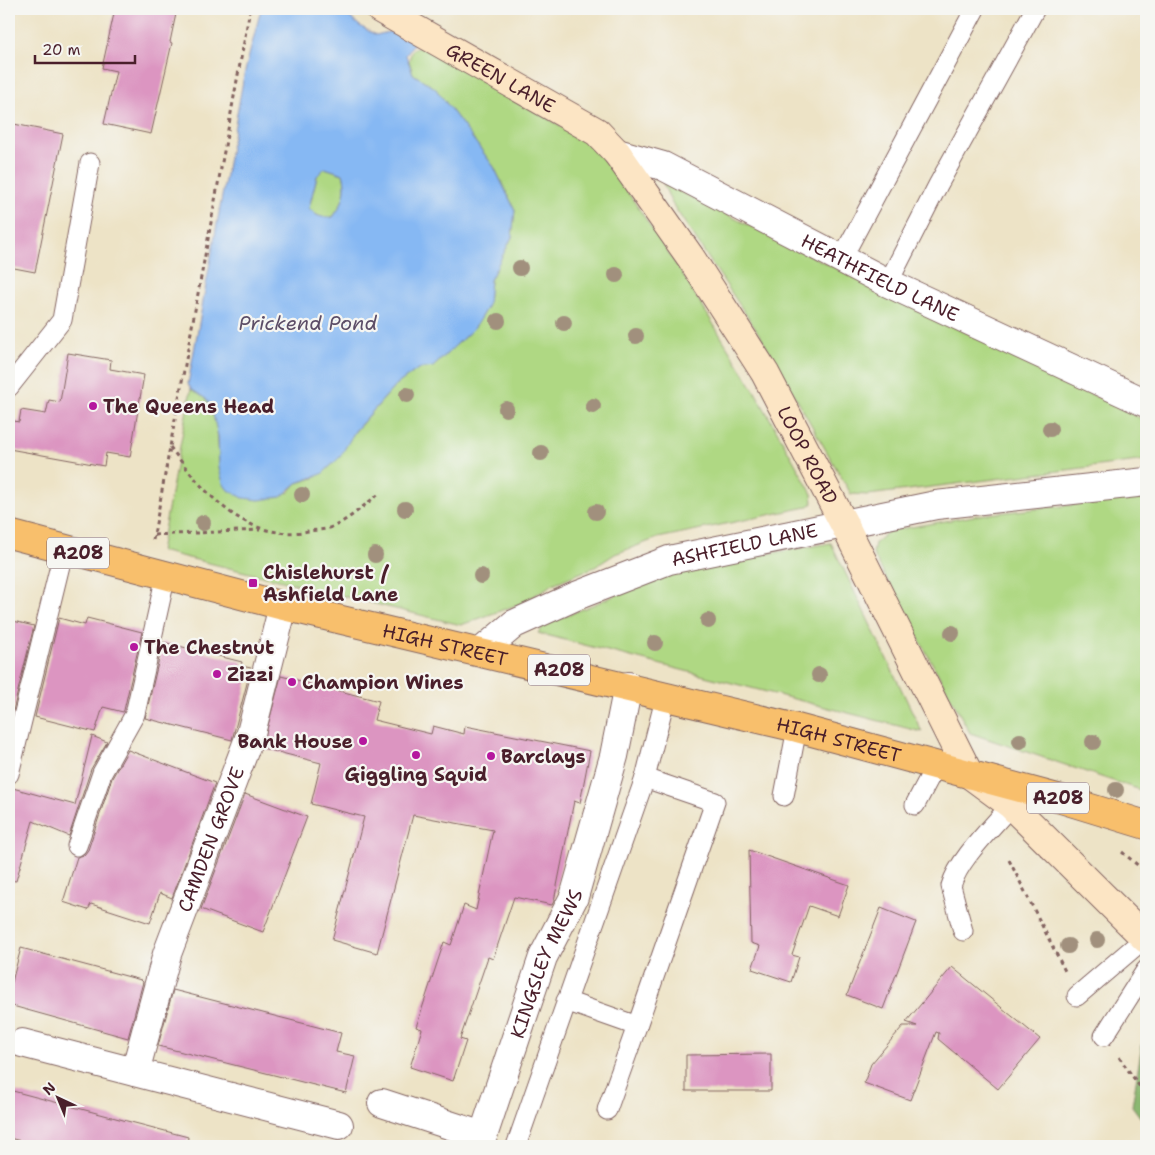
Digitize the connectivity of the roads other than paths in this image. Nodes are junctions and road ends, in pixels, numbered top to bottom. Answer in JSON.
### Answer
{"nodes":[{"id":1,"x":380,"y":9,"type":"edge"},
{"id":2,"x":975,"y":9,"type":"edge"},
{"id":3,"x":1036,"y":9,"type":"edge"},
{"id":4,"x":617,"y":153,"type":"junction"},
{"id":5,"x":90,"y":163,"type":"dead end"},
{"id":6,"x":842,"y":258,"type":"junction"},
{"id":7,"x":888,"y":283,"type":"junction"},
{"id":8,"x":9,"y":387,"type":"edge"},
{"id":9,"x":1146,"y":403,"type":"edge"},
{"id":10,"x":1146,"y":482,"type":"edge"},
{"id":11,"x":844,"y":524,"type":"junction"},
{"id":12,"x":9,"y":534,"type":"edge"},
{"id":13,"x":64,"y":549,"type":"junction"},
{"id":14,"x":166,"y":575,"type":"junction"},
{"id":15,"x":283,"y":606,"type":"junction"},
{"id":16,"x":481,"y":652,"type":"junction"},
{"id":17,"x":628,"y":686,"type":"junction"},
{"id":18,"x":666,"y":695,"type":"junction"},
{"id":19,"x":797,"y":728,"type":"junction"},
{"id":20,"x":936,"y":765,"type":"junction"},
{"id":21,"x":9,"y":774,"type":"edge"},
{"id":22,"x":969,"y":774,"type":"junction"},
{"id":23,"x":645,"y":778,"type":"junction"},
{"id":24,"x":784,"y":796,"type":"dead end"},
{"id":25,"x":1011,"y":805,"type":"junction"},
{"id":26,"x":915,"y":806,"type":"dead end"},
{"id":27,"x":1146,"y":825,"type":"edge"},
{"id":28,"x":77,"y":846,"type":"dead end"},
{"id":29,"x":963,"y":931,"type":"dead end"},
{"id":30,"x":1146,"y":938,"type":"edge"},
{"id":31,"x":1146,"y":970,"type":"edge"},
{"id":32,"x":1077,"y":996,"type":"dead end"},
{"id":33,"x":566,"y":1001,"type":"junction"},
{"id":34,"x":637,"y":1026,"type":"junction"},
{"id":35,"x":1104,"y":1036,"type":"dead end"},
{"id":36,"x":22,"y":1043,"type":"dead end"},
{"id":37,"x":135,"y":1072,"type":"junction"},
{"id":38,"x":382,"y":1103,"type":"dead end"},
{"id":39,"x":608,"y":1110,"type":"dead end"},
{"id":40,"x":339,"y":1125,"type":"dead end"},
{"id":41,"x":516,"y":1146,"type":"edge"}],
"edges":[{"from":1,"to":4,"type":"main road","name":"GREEN LANE"},
{"from":2,"to":6,"type":"lane"},
{"from":3,"to":7,"type":"lane"},
{"from":4,"to":6,"type":"street","name":"HEATHFIELD LANE"},
{"from":4,"to":11,"type":"main road","name":"LOOP ROAD"},
{"from":5,"to":8,"type":"lane"},
{"from":6,"to":7,"type":"street","name":"HEATHFIELD LANE"},
{"from":7,"to":9,"type":"street","name":"HEATHFIELD LANE"},
{"from":10,"to":11,"type":"street","name":"ASHFIELD LANE"},
{"from":11,"to":16,"type":"street","name":"ASHFIELD LANE"},
{"from":11,"to":22,"type":"main road","name":"LOOP ROAD"},
{"from":12,"to":13,"type":"main road","name":"HIGH STREET","number":"A208"},
{"from":13,"to":14,"type":"main road","name":"HIGH STREET","number":"A208"},
{"from":13,"to":21,"type":"lane"},
{"from":14,"to":15,"type":"main road","name":"HIGH STREET","number":"A208"},
{"from":14,"to":28,"type":"lane"},
{"from":15,"to":16,"type":"main road","name":"HIGH STREET","number":"A208"},
{"from":15,"to":37,"type":"street","name":"CAMDEN GROVE"},
{"from":16,"to":17,"type":"main road","name":"HIGH STREET","number":"A208"},
{"from":17,"to":18,"type":"main road","name":"HIGH STREET","number":"A208"},
{"from":17,"to":38,"type":"street","name":"KINGSLEY MEWS"},
{"from":18,"to":19,"type":"main road","name":"HIGH STREET","number":"A208"},
{"from":18,"to":23,"type":"lane"},
{"from":19,"to":20,"type":"main road","name":"HIGH STREET","number":"A208"},
{"from":19,"to":24,"type":"lane"},
{"from":20,"to":22,"type":"main road","name":"HIGH STREET","number":"A208"},
{"from":20,"to":26,"type":"lane"},
{"from":22,"to":25,"type":"main road"},
{"from":22,"to":27,"type":"main road","number":"A208"},
{"from":23,"to":33,"type":"lane"},
{"from":23,"to":34,"type":"lane"},
{"from":25,"to":29,"type":"lane"},
{"from":25,"to":30,"type":"main road"},
{"from":30,"to":32,"type":"lane"},
{"from":31,"to":35,"type":"lane"},
{"from":33,"to":34,"type":"lane"},
{"from":33,"to":41,"type":"lane"},
{"from":34,"to":39,"type":"lane"},
{"from":36,"to":37,"type":"street"},
{"from":37,"to":40,"type":"street"}]}
